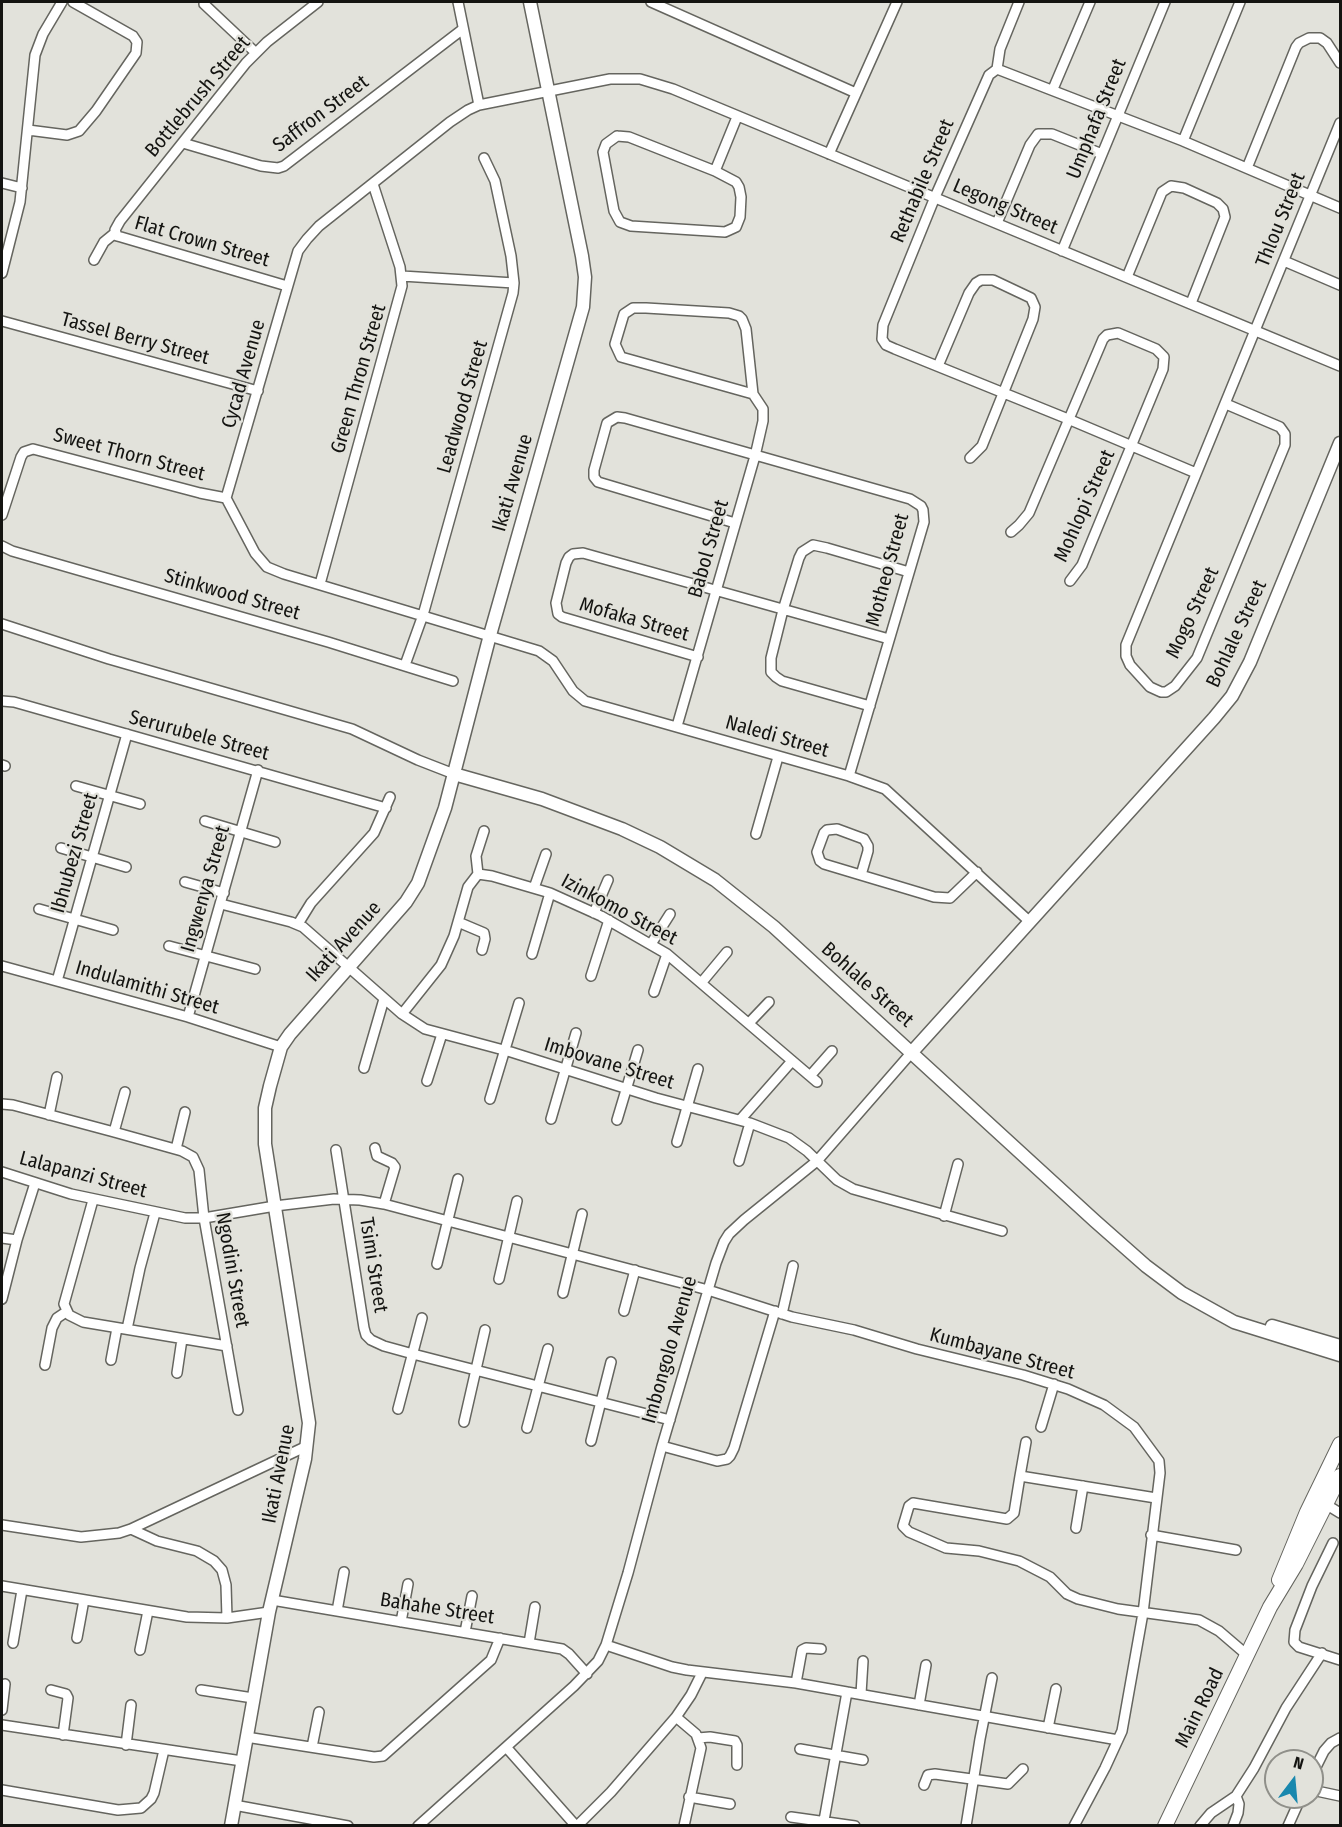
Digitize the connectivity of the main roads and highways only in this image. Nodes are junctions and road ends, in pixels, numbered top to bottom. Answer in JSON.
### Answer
{"nodes":[{"id":1,"x":1341,"y":1444,"type":"edge"},
{"id":2,"x":1341,"y":1476,"type":"edge"},
{"id":3,"x":1270,"y":1607,"type":"junction"},
{"id":4,"x":1165,"y":1826,"type":"edge"}],
"edges":[{"from":1,"to":3,"type":"main road","name":"Main Road"},
{"from":2,"to":3,"type":"main road","name":"Main Road"},
{"from":3,"to":4,"type":"main road","name":"Main Road"}]}
